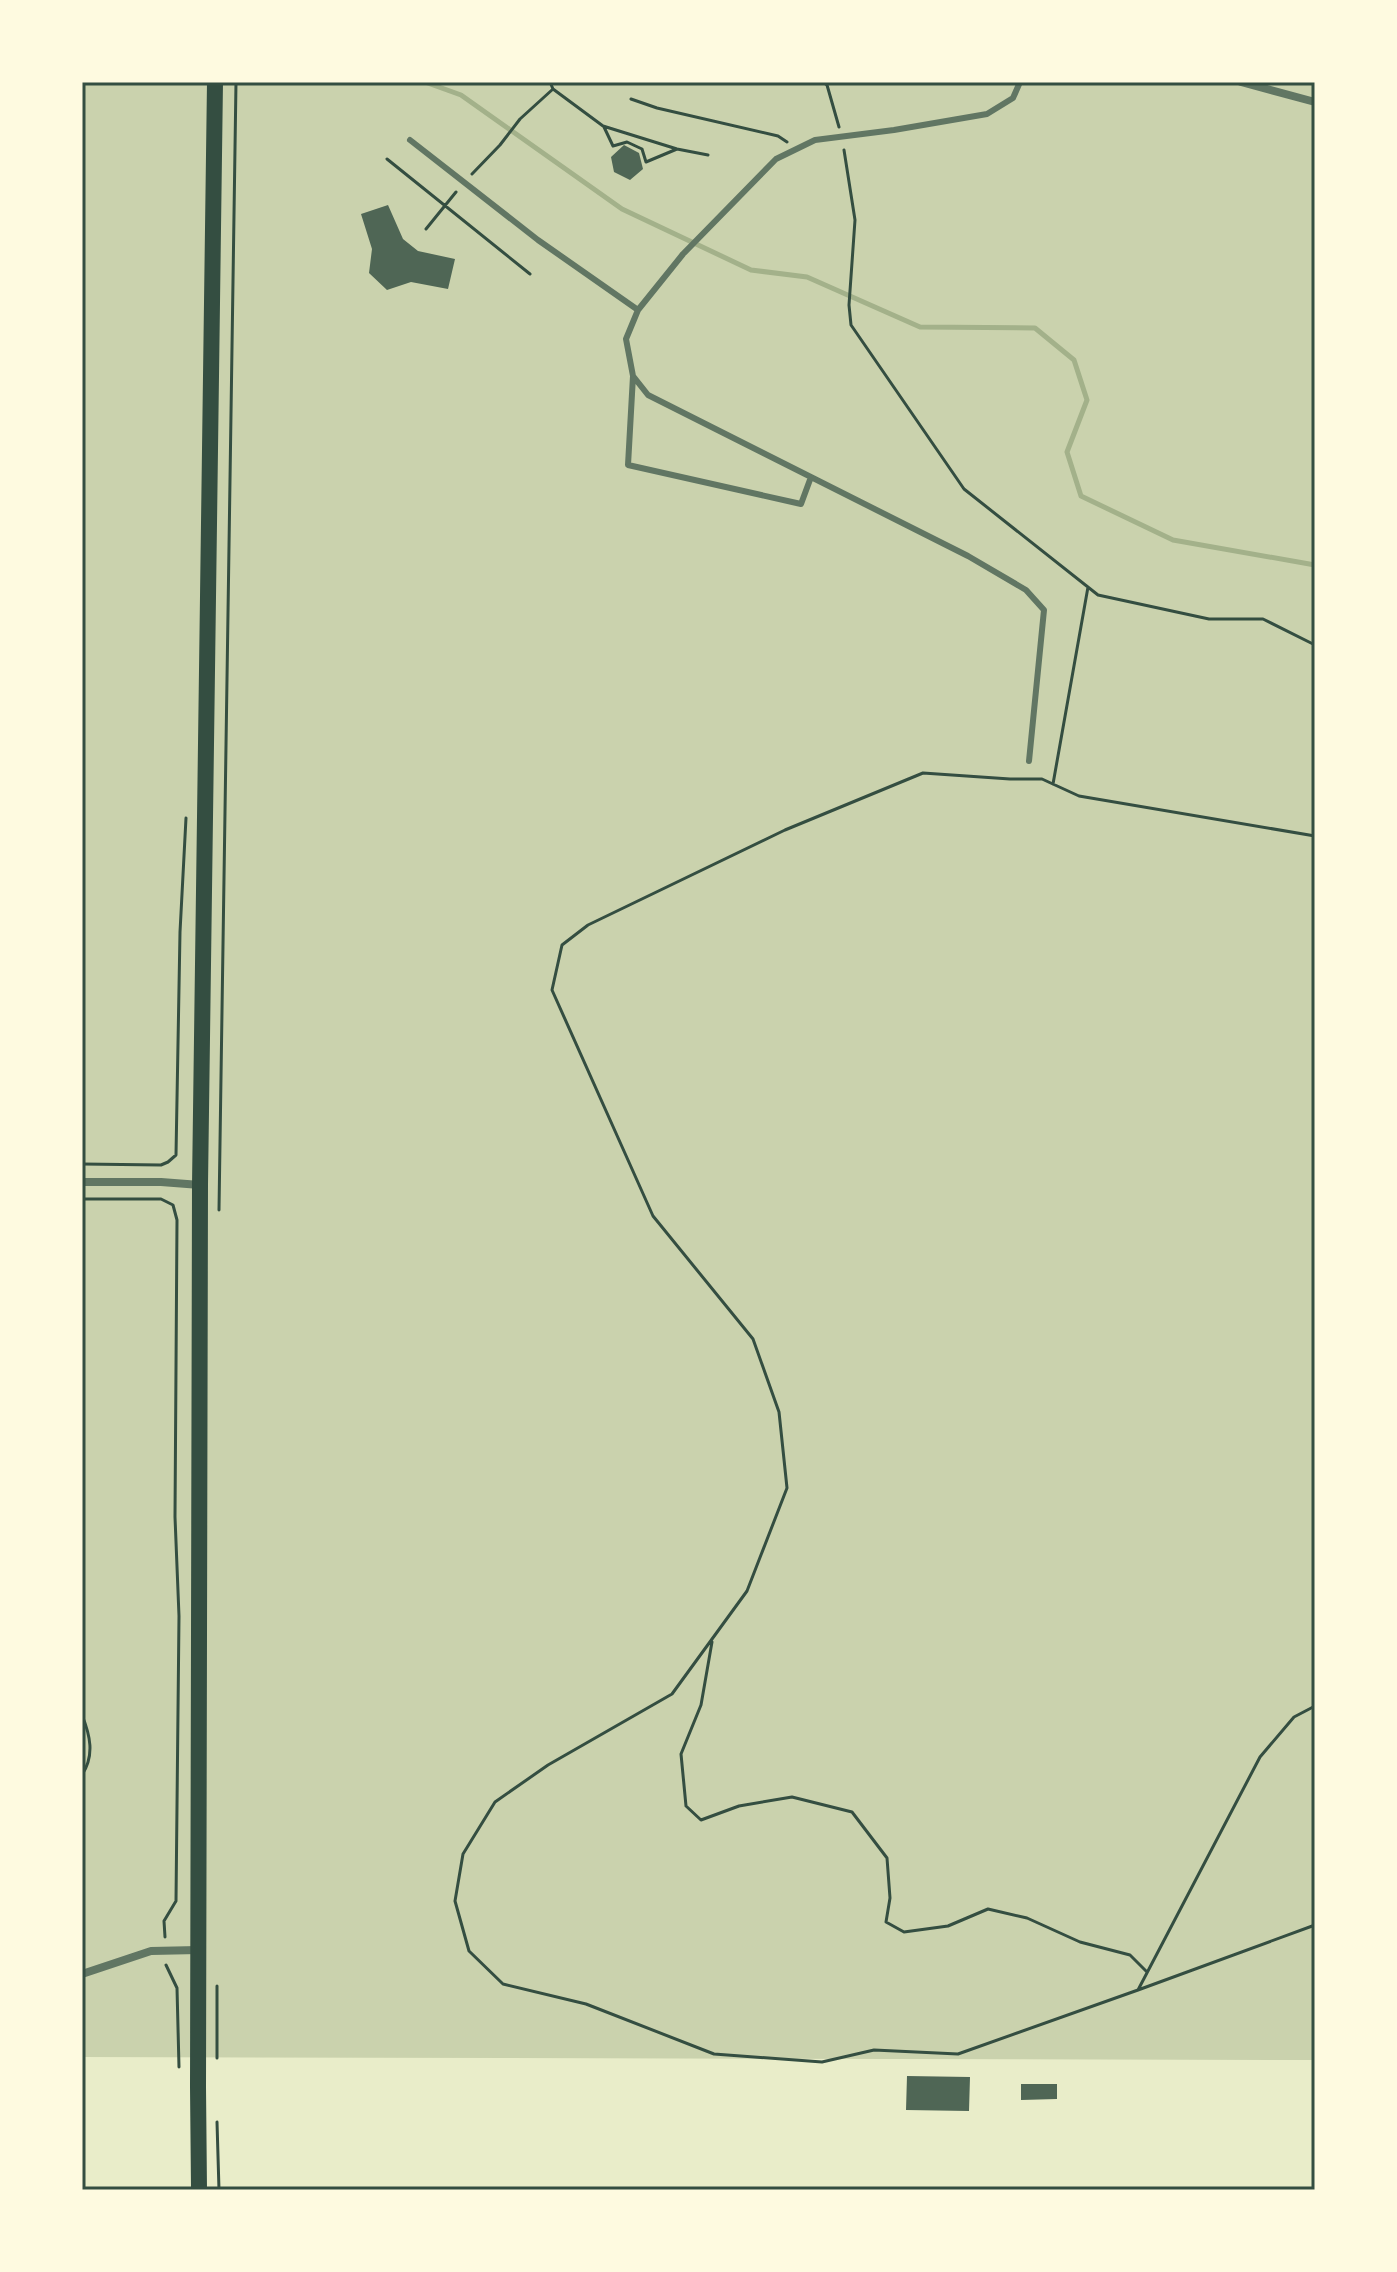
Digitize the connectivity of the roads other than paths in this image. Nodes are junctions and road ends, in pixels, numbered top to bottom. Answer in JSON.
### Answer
{"nodes":[{"id":1,"x":215,"y":82,"type":"edge"},
{"id":2,"x":1020,"y":82,"type":"edge"},
{"id":3,"x":1241,"y":82,"type":"edge"},
{"id":4,"x":1315,"y":102,"type":"edge"},
{"id":5,"x":410,"y":140,"type":"dead end"},
{"id":6,"x":638,"y":310,"type":"junction"},
{"id":7,"x":633,"y":376,"type":"junction"},
{"id":8,"x":811,"y":477,"type":"junction"},
{"id":9,"x":1029,"y":761,"type":"dead end"},
{"id":10,"x":82,"y":1182,"type":"edge"},
{"id":11,"x":200,"y":1185,"type":"junction"},
{"id":12,"x":198,"y":1950,"type":"junction"},
{"id":13,"x":82,"y":1974,"type":"edge"},
{"id":14,"x":199,"y":2190,"type":"edge"}],
"edges":[{"from":1,"to":11,"type":"main road"},
{"from":2,"to":6,"type":"lane"},
{"from":3,"to":4,"type":"street"},
{"from":5,"to":6,"type":"lane"},
{"from":6,"to":7,"type":"lane"},
{"from":7,"to":8,"type":"lane"},
{"from":7,"to":8,"type":"lane"},
{"from":8,"to":9,"type":"lane"},
{"from":10,"to":11,"type":"street"},
{"from":11,"to":12,"type":"main road"},
{"from":12,"to":13,"type":"street"},
{"from":12,"to":14,"type":"main road"}]}
